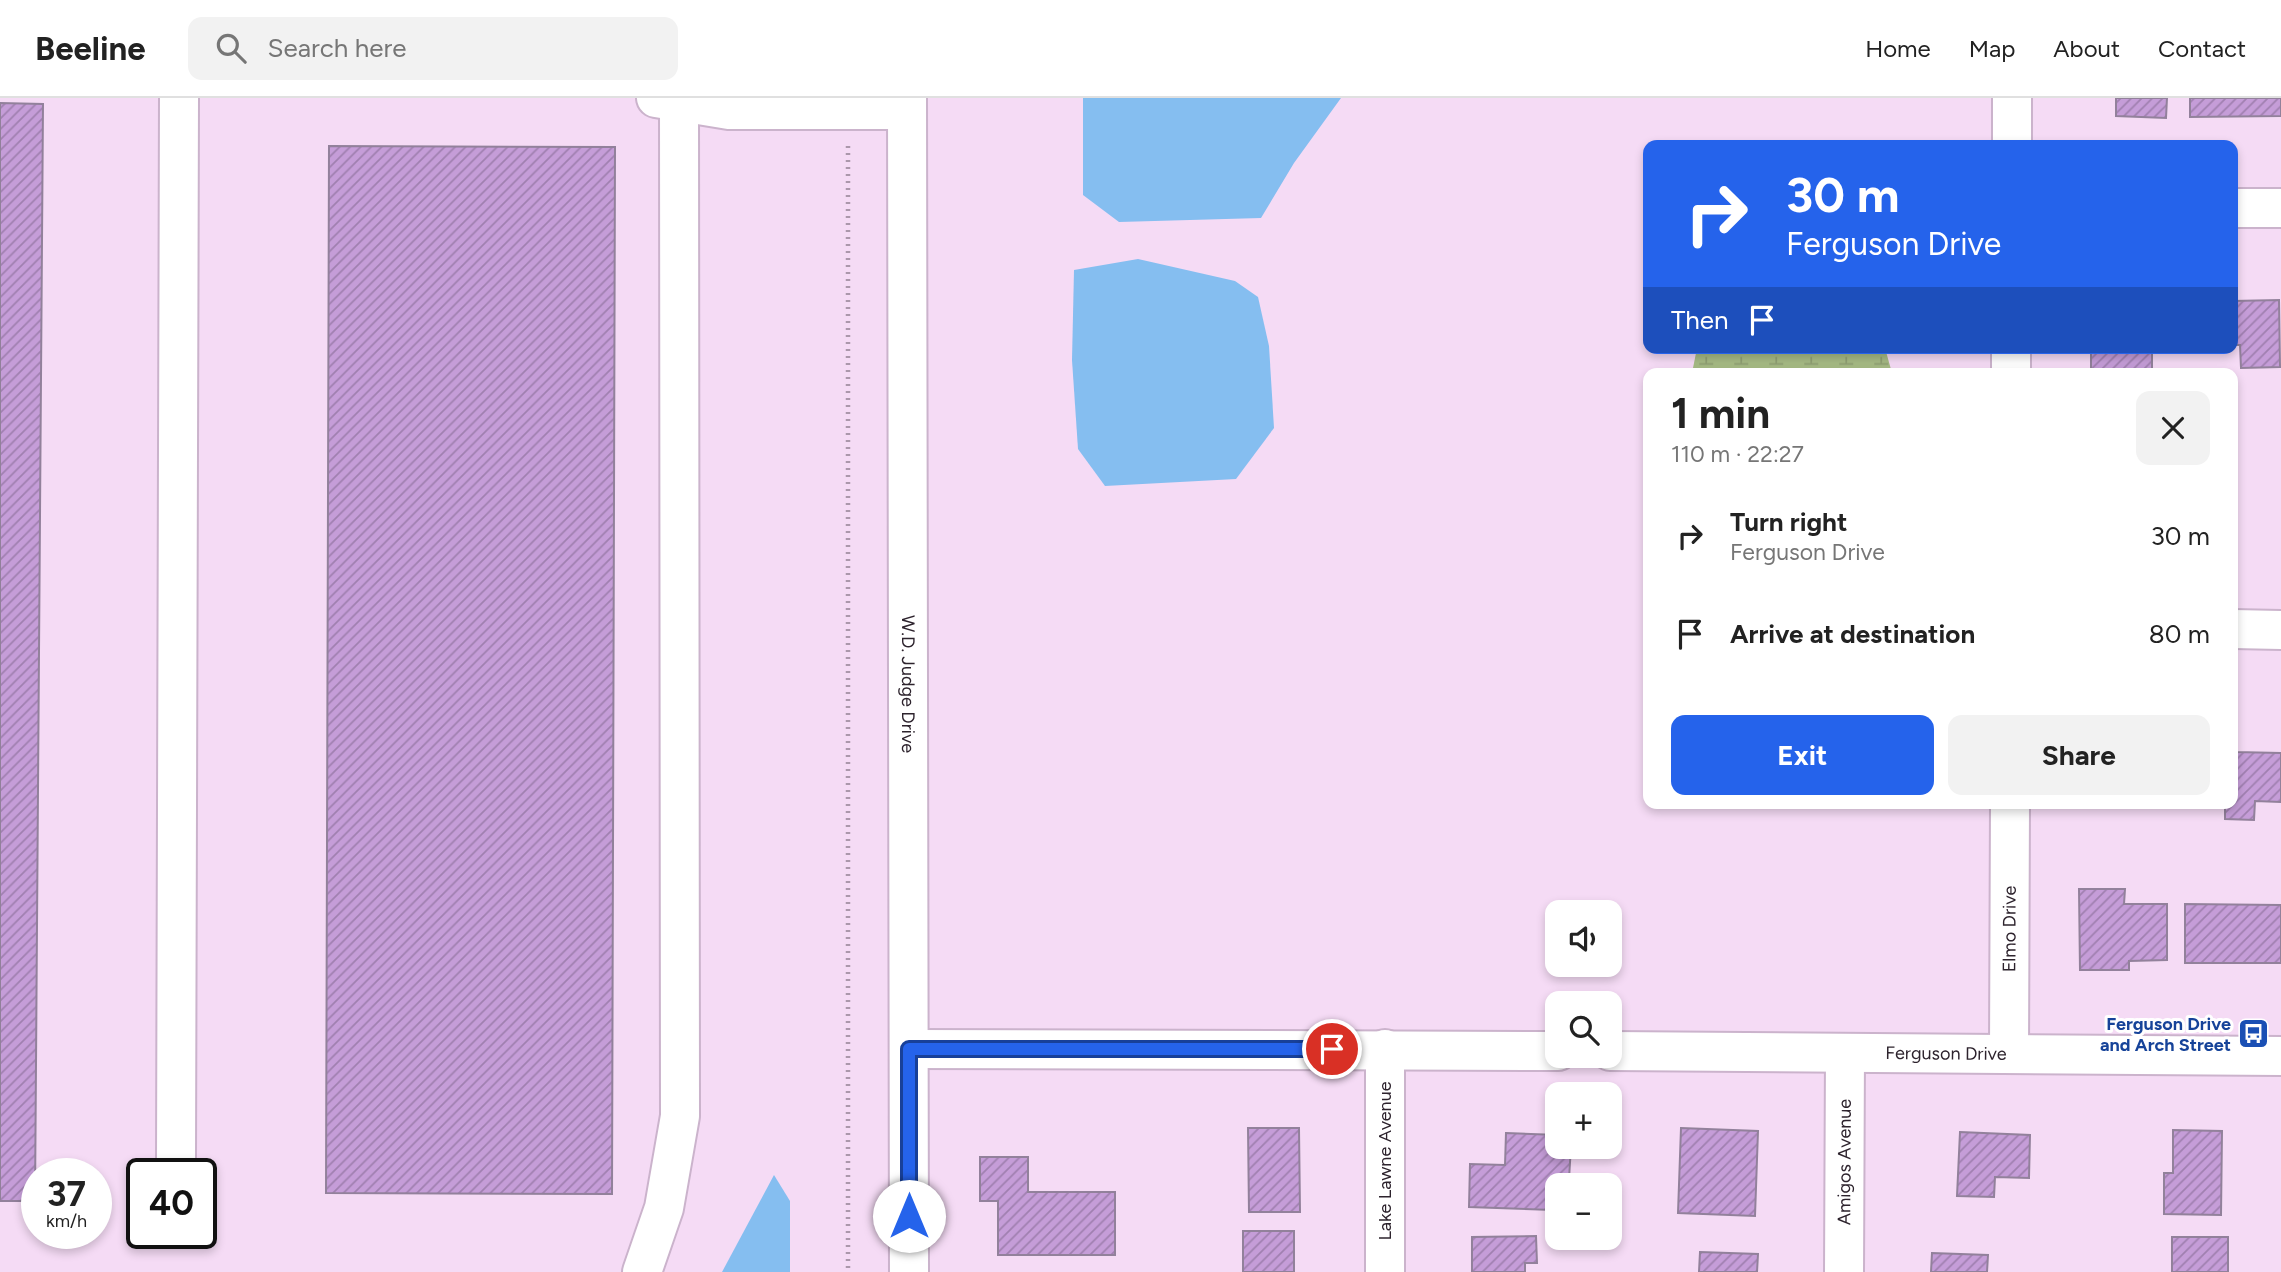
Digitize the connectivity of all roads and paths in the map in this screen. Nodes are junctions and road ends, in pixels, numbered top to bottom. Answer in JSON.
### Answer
{"nodes":[{"id":1,"x":179,"y":98,"type":"edge"},
{"id":2,"x":2012,"y":98,"type":"edge"},
{"id":3,"x":668,"y":100,"type":"edge"},
{"id":4,"x":907,"y":104,"type":"edge"},
{"id":5,"x":848,"y":135,"type":"dead end"},
{"id":6,"x":2012,"y":140,"type":"edge"},
{"id":7,"x":2238,"y":208,"type":"edge"},
{"id":8,"x":2281,"y":208,"type":"edge"},
{"id":9,"x":2238,"y":629,"type":"edge"},
{"id":10,"x":2281,"y":630,"type":"edge"},
{"id":11,"x":2010,"y":809,"type":"edge"},
{"id":12,"x":909,"y":1049,"type":"junction"},
{"id":13,"x":1385,"y":1049,"type":"junction"},
{"id":14,"x":1545,"y":1051,"type":"edge"},
{"id":15,"x":1622,"y":1051,"type":"edge"},
{"id":16,"x":1845,"y":1053,"type":"junction"},
{"id":17,"x":2009,"y":1053,"type":"junction"},
{"id":18,"x":2281,"y":1056,"type":"edge"},
{"id":19,"x":176,"y":1158,"type":"edge"},
{"id":20,"x":642,"y":1272,"type":"edge"},
{"id":21,"x":848,"y":1272,"type":"edge"},
{"id":22,"x":909,"y":1272,"type":"edge"},
{"id":23,"x":1385,"y":1272,"type":"edge"},
{"id":24,"x":1844,"y":1272,"type":"edge"}],
"edges":[{"from":1,"to":19,"type":"street"},
{"from":2,"to":6,"type":"street"},
{"from":3,"to":4,"type":"street"},
{"from":3,"to":20,"type":"street"},
{"from":4,"to":12,"type":"street","name":"W.D. Judge Drive"},
{"from":5,"to":21,"type":"path"},
{"from":7,"to":8,"type":"street"},
{"from":9,"to":10,"type":"street"},
{"from":11,"to":17,"type":"street","name":"Elmo Drive"},
{"from":12,"to":13,"type":"street"},
{"from":12,"to":22,"type":"street","name":"W.D. Judge Drive"},
{"from":13,"to":14,"type":"street"},
{"from":13,"to":23,"type":"street","name":"Lake Lawne Avenue"},
{"from":15,"to":16,"type":"street","name":"Ferguson Drive"},
{"from":16,"to":17,"type":"street","name":"Ferguson Drive"},
{"from":16,"to":24,"type":"street","name":"Amigos Avenue"},
{"from":17,"to":18,"type":"street","name":"Ferguson Drive"}]}
